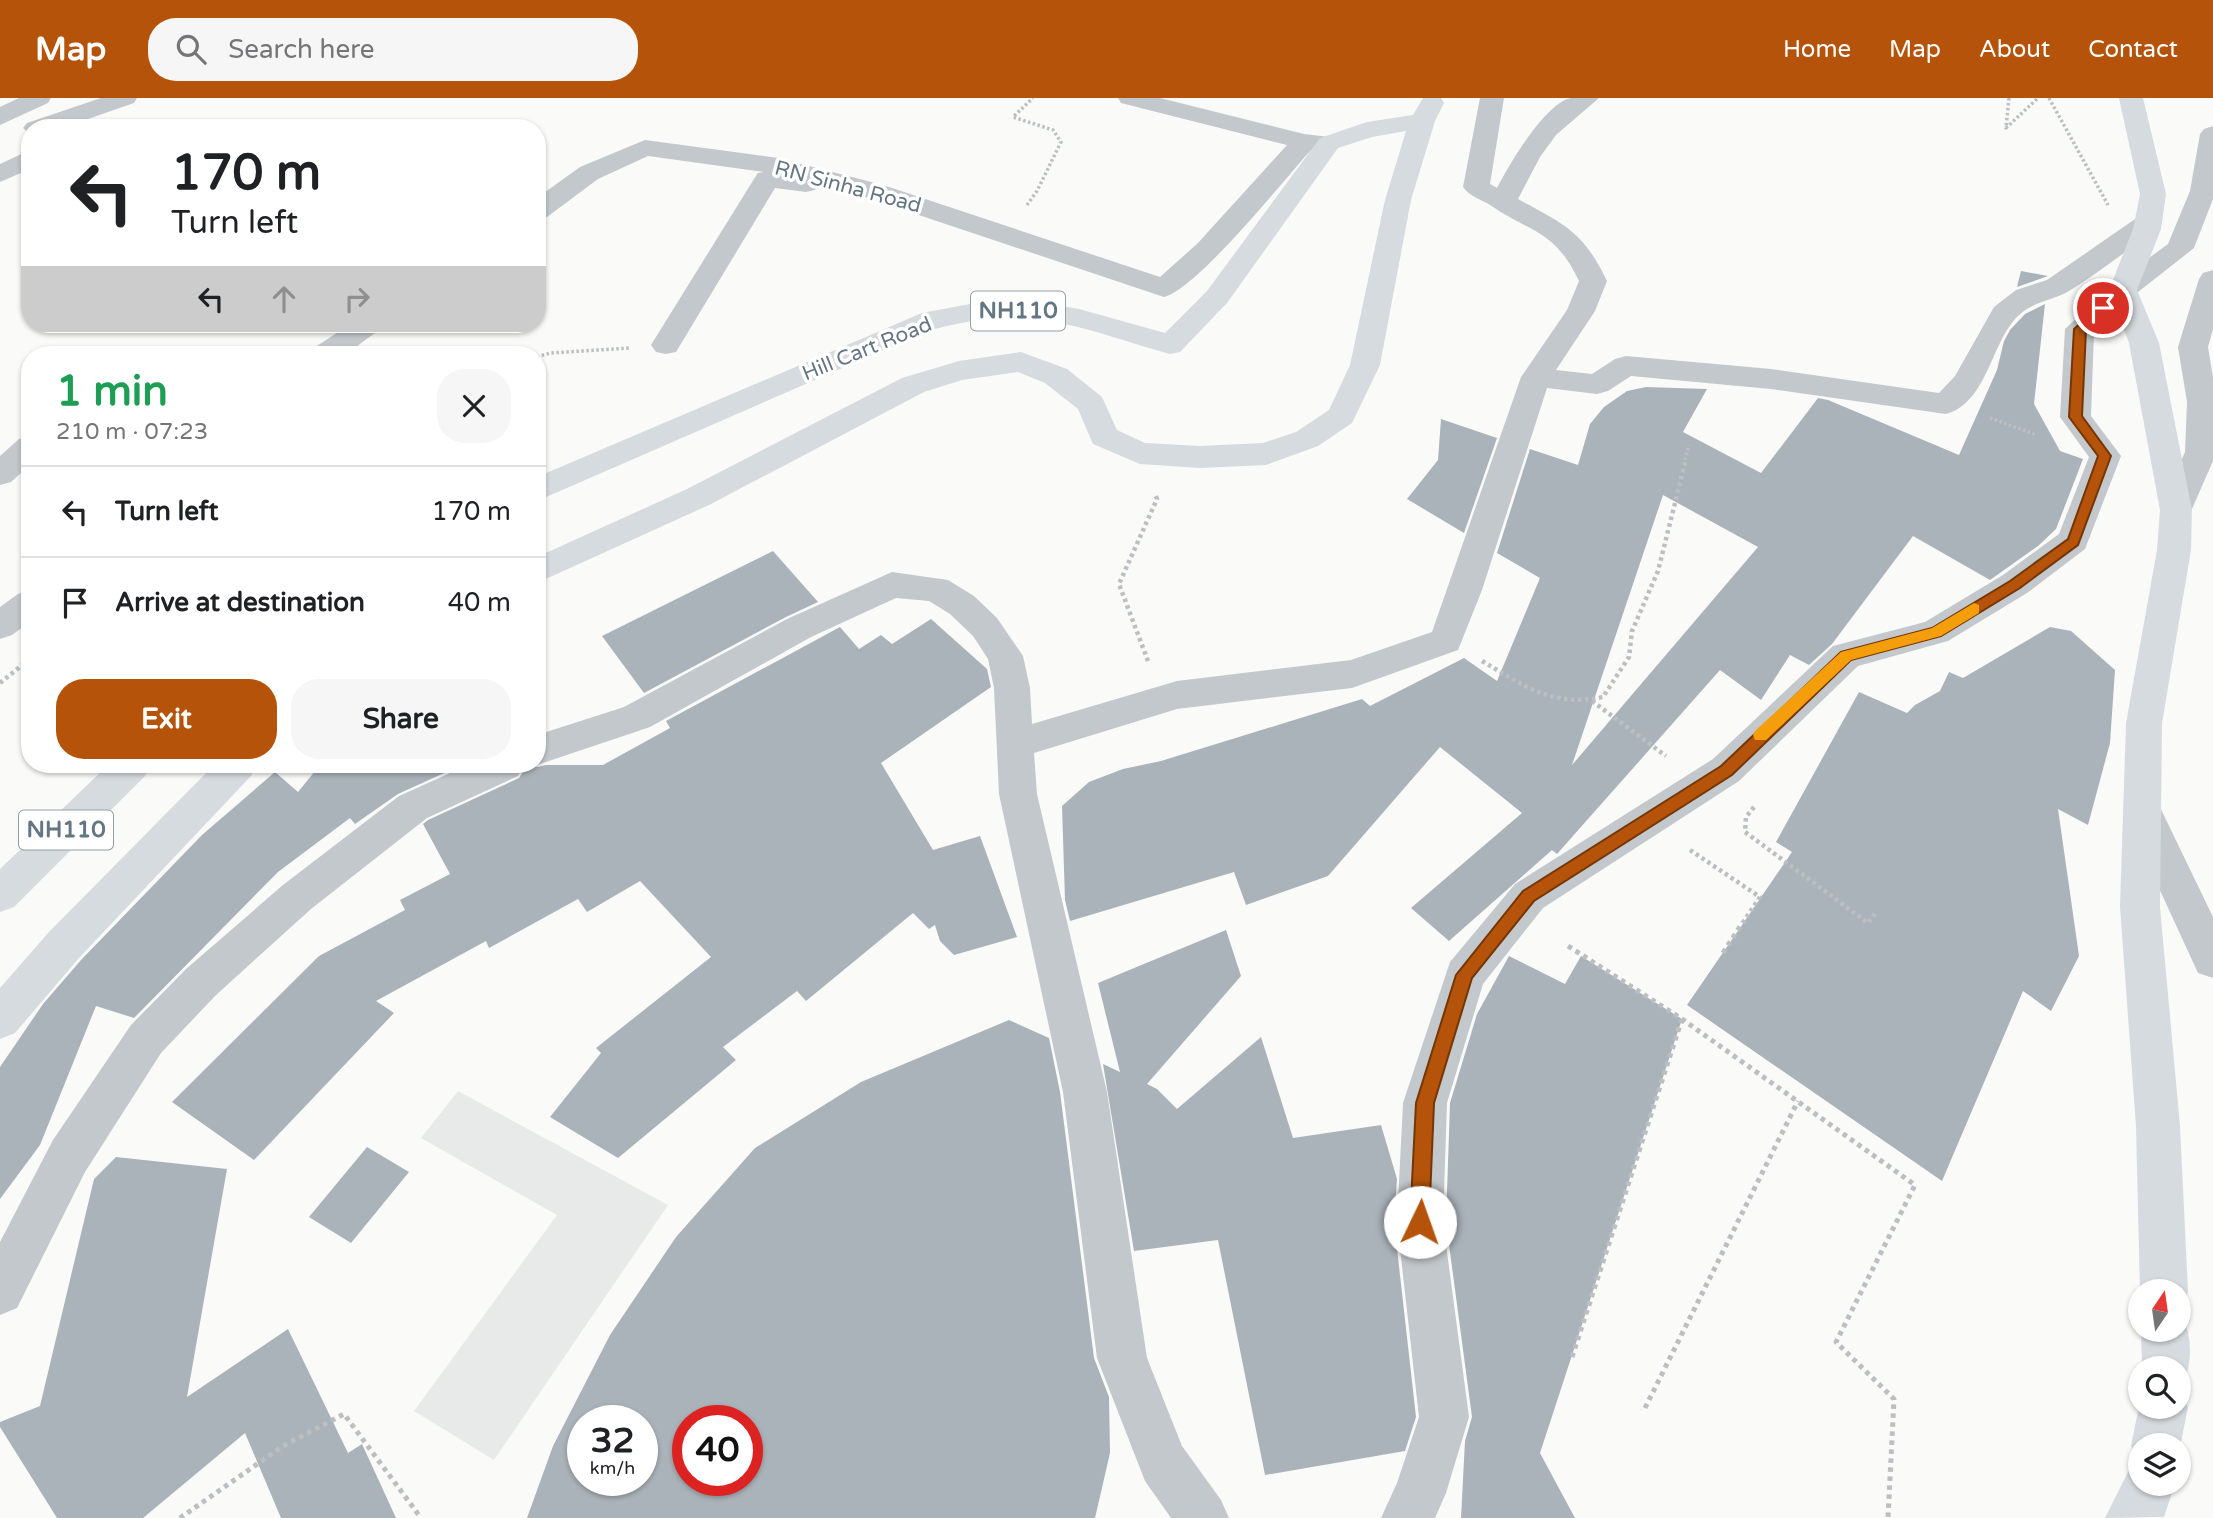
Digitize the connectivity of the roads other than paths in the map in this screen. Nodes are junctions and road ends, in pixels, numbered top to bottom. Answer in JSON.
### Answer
{"nodes":[{"id":1,"x":39,"y":98,"type":"edge"},
{"id":2,"x":125,"y":98,"type":"edge"},
{"id":3,"x":140,"y":98,"type":"edge"},
{"id":4,"x":1130,"y":98,"type":"edge"},
{"id":5,"x":1492,"y":98,"type":"edge"},
{"id":6,"x":1587,"y":98,"type":"edge"},
{"id":7,"x":2131,"y":98,"type":"edge"},
{"id":8,"x":1427,"y":111,"type":"edge"},
{"id":9,"x":0,"y":117,"type":"edge"},
{"id":10,"x":63,"y":119,"type":"edge"},
{"id":11,"x":108,"y":119,"type":"edge"},
{"id":12,"x":21,"y":133,"type":"edge"},
{"id":13,"x":2213,"y":134,"type":"edge"},
{"id":14,"x":0,"y":141,"type":"edge"},
{"id":15,"x":1317,"y":142,"type":"junction"},
{"id":16,"x":21,"y":163,"type":"edge"},
{"id":17,"x":0,"y":174,"type":"edge"},
{"id":18,"x":874,"y":191,"type":"junction"},
{"id":19,"x":1503,"y":203,"type":"junction"},
{"id":20,"x":546,"y":204,"type":"edge"},
{"id":21,"x":2137,"y":231,"type":"junction"},
{"id":22,"x":2213,"y":279,"type":"edge"},
{"id":23,"x":2123,"y":290,"type":"junction"},
{"id":24,"x":356,"y":333,"type":"edge"},
{"id":25,"x":666,"y":345,"type":"road end"},
{"id":26,"x":338,"y":346,"type":"edge"},
{"id":27,"x":1536,"y":377,"type":"junction"},
{"id":28,"x":21,"y":455,"type":"edge"},
{"id":29,"x":0,"y":474,"type":"edge"},
{"id":30,"x":546,"y":486,"type":"edge"},
{"id":31,"x":2175,"y":510,"type":"junction"},
{"id":32,"x":546,"y":567,"type":"edge"},
{"id":33,"x":21,"y":610,"type":"edge"},
{"id":34,"x":0,"y":626,"type":"edge"},
{"id":35,"x":1014,"y":744,"type":"junction"},
{"id":36,"x":546,"y":747,"type":"edge"},
{"id":37,"x":124,"y":773,"type":"edge"},
{"id":38,"x":230,"y":773,"type":"edge"},
{"id":39,"x":487,"y":773,"type":"edge"},
{"id":40,"x":2142,"y":810,"type":"junction"},
{"id":41,"x":0,"y":895,"type":"edge"},
{"id":42,"x":2213,"y":960,"type":"edge"},
{"id":43,"x":0,"y":1019,"type":"edge"},
{"id":44,"x":2164,"y":1279,"type":"edge"},
{"id":45,"x":0,"y":1292,"type":"edge"},
{"id":46,"x":2147,"y":1496,"type":"edge"},
{"id":47,"x":1203,"y":1518,"type":"edge"},
{"id":48,"x":1407,"y":1518,"type":"edge"},
{"id":49,"x":2131,"y":1518,"type":"edge"}],
"edges":[{"from":1,"to":9,"type":"street"},
{"from":2,"to":10,"type":"street"},
{"from":3,"to":11,"type":"street"},
{"from":4,"to":15,"type":"street"},
{"from":5,"to":19,"type":"street"},
{"from":6,"to":19,"type":"street"},
{"from":7,"to":21,"type":"main road"},
{"from":8,"to":15,"type":"main road"},
{"from":8,"to":32,"type":"main road"},
{"from":12,"to":14,"type":"street"},
{"from":13,"to":23,"type":"street"},
{"from":15,"to":18,"type":"street","name":"RN Sinha Road"},
{"from":15,"to":30,"type":"main road","name":"Hill Cart Road","number":"NH110"},
{"from":16,"to":17,"type":"street"},
{"from":18,"to":20,"type":"street","name":"RN Sinha Road"},
{"from":18,"to":25,"type":"street"},
{"from":19,"to":27,"type":"street"},
{"from":21,"to":23,"type":"main road"},
{"from":21,"to":27,"type":"street"},
{"from":22,"to":31,"type":"street"},
{"from":23,"to":31,"type":"main road"},
{"from":23,"to":48,"type":"street"},
{"from":24,"to":26,"type":"street"},
{"from":27,"to":35,"type":"street"},
{"from":28,"to":29,"type":"street"},
{"from":31,"to":40,"type":"main road"},
{"from":33,"to":34,"type":"street"},
{"from":35,"to":36,"type":"street"},
{"from":35,"to":47,"type":"street"},
{"from":37,"to":41,"type":"main road","number":"NH110"},
{"from":38,"to":43,"type":"main road"},
{"from":39,"to":45,"type":"street"},
{"from":40,"to":42,"type":"street"},
{"from":40,"to":44,"type":"main road"},
{"from":46,"to":49,"type":"main road"}]}
